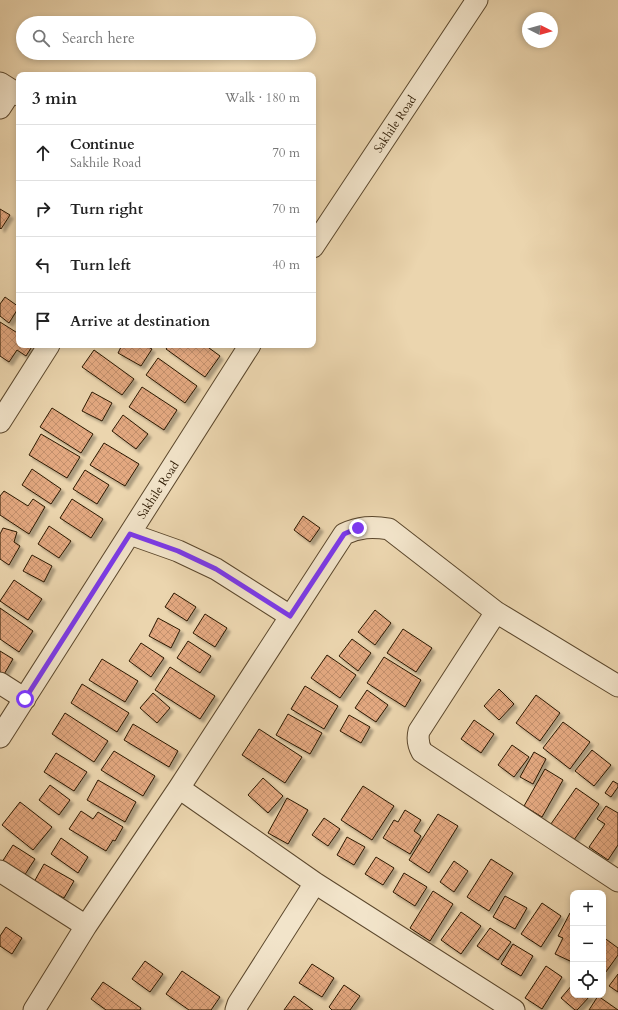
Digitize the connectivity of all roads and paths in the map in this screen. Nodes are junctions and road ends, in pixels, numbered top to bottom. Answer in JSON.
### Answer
{"nodes":[{"id":1,"x":477,"y":0,"type":"edge"},
{"id":2,"x":10,"y":90,"type":"edge"},
{"id":3,"x":0,"y":108,"type":"edge"},
{"id":4,"x":316,"y":242,"type":"edge"},
{"id":5,"x":47,"y":348,"type":"edge"},
{"id":6,"x":248,"y":348,"type":"edge"},
{"id":7,"x":0,"y":422,"type":"edge"},
{"id":8,"x":130,"y":534,"type":"junction"},
{"id":9,"x":496,"y":612,"type":"junction"},
{"id":10,"x":290,"y":616,"type":"junction"},
{"id":11,"x":0,"y":683,"type":"edge"},
{"id":12,"x":618,"y":686,"type":"edge"},
{"id":13,"x":25,"y":699,"type":"junction"},
{"id":14,"x":0,"y":737,"type":"edge"},
{"id":15,"x":179,"y":788,"type":"junction"},
{"id":16,"x":0,"y":872,"type":"edge"},
{"id":17,"x":618,"y":881,"type":"edge"},
{"id":18,"x":314,"y":883,"type":"junction"},
{"id":19,"x":86,"y":926,"type":"junction"},
{"id":20,"x":34,"y":1010,"type":"edge"},
{"id":21,"x":236,"y":1010,"type":"edge"},
{"id":22,"x":514,"y":1010,"type":"edge"}],
"edges":[{"from":1,"to":4,"type":"street","name":"Sakhile Road"},
{"from":2,"to":3,"type":"street"},
{"from":5,"to":7,"type":"street"},
{"from":6,"to":8,"type":"street","name":"Sakhile Road"},
{"from":8,"to":10,"type":"street"},
{"from":8,"to":13,"type":"street","name":"Sakhile Road"},
{"from":9,"to":10,"type":"street"},
{"from":9,"to":12,"type":"street"},
{"from":9,"to":17,"type":"street"},
{"from":10,"to":15,"type":"street"},
{"from":11,"to":13,"type":"street"},
{"from":13,"to":14,"type":"street","name":"Sakhile Road"},
{"from":15,"to":18,"type":"street"},
{"from":15,"to":19,"type":"street"},
{"from":16,"to":19,"type":"street"},
{"from":18,"to":21,"type":"street"},
{"from":18,"to":22,"type":"street"},
{"from":19,"to":20,"type":"street"}]}
